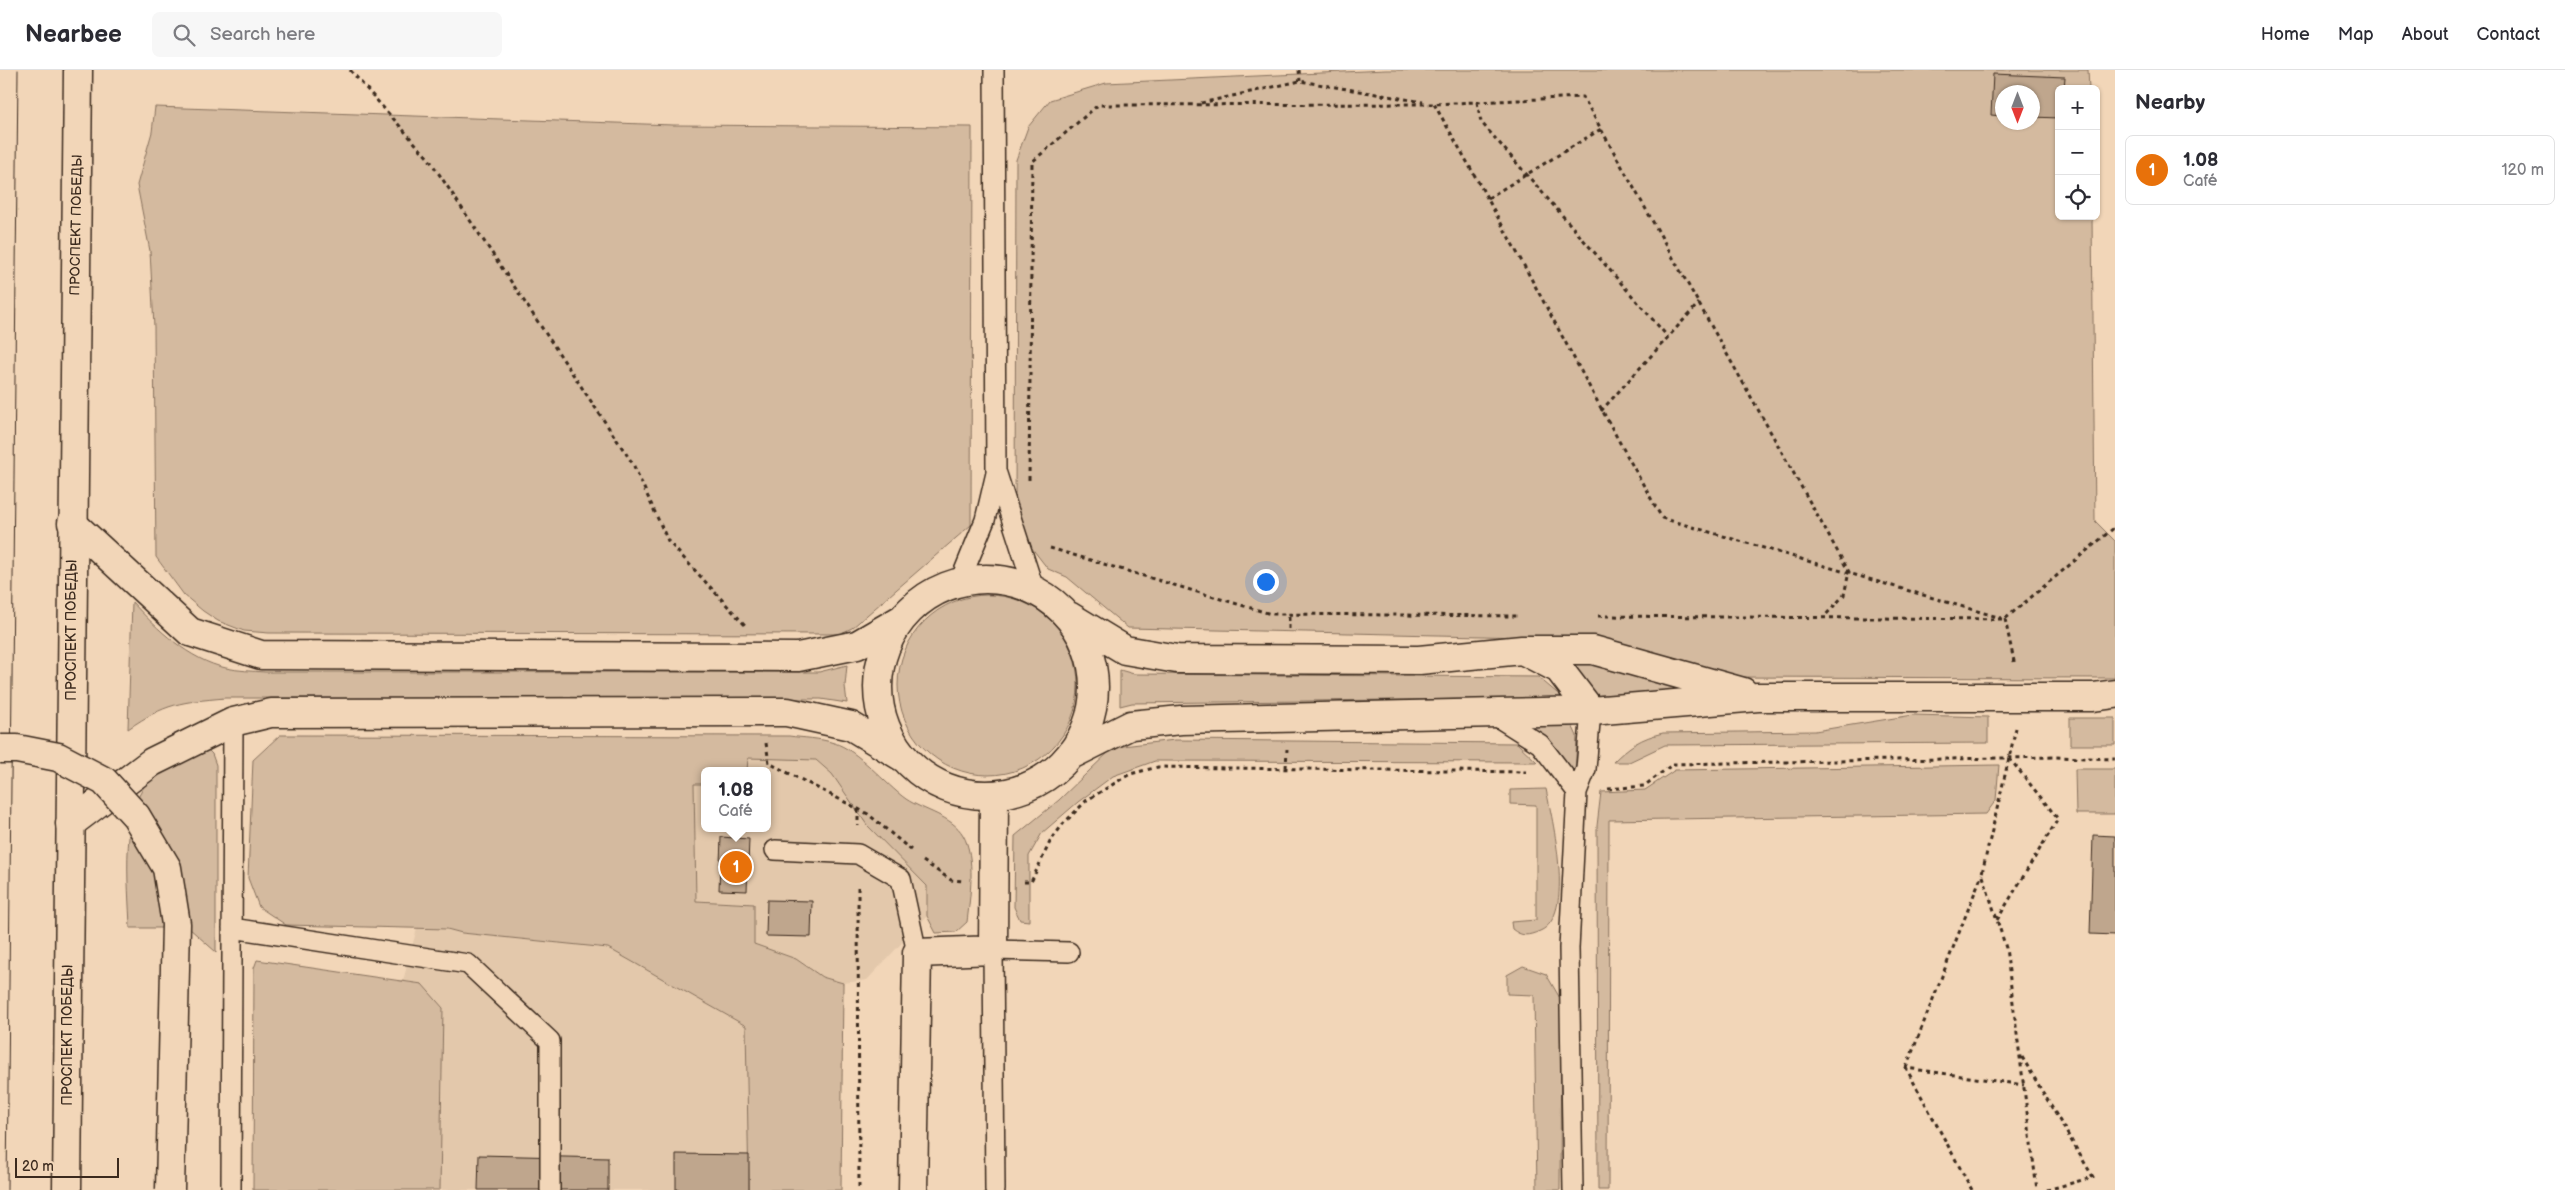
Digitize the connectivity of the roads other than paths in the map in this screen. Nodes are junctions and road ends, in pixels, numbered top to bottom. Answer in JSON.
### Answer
{"nodes":[{"id":1,"x":78,"y":70,"type":"edge"},
{"id":2,"x":994,"y":70,"type":"edge"},
{"id":3,"x":996,"y":472,"type":"junction"},
{"id":4,"x":72,"y":522,"type":"junction"},
{"id":5,"x":960,"y":581,"type":"junction"},
{"id":6,"x":1034,"y":589,"type":"junction"},
{"id":7,"x":1070,"y":616,"type":"junction"},
{"id":8,"x":900,"y":620,"type":"junction"},
{"id":9,"x":1522,"y":650,"type":"junction"},
{"id":10,"x":1758,"y":697,"type":"junction"},
{"id":11,"x":2108,"y":698,"type":"edge"},
{"id":12,"x":1592,"y":711,"type":"junction"},
{"id":13,"x":1490,"y":712,"type":"junction"},
{"id":14,"x":233,"y":722,"type":"junction"},
{"id":15,"x":0,"y":748,"type":"edge"},
{"id":16,"x":1073,"y":754,"type":"junction"},
{"id":17,"x":904,"y":758,"type":"junction"},
{"id":18,"x":1577,"y":792,"type":"junction"},
{"id":19,"x":994,"y":796,"type":"junction"},
{"id":20,"x":70,"y":824,"type":"junction"},
{"id":21,"x":775,"y":850,"type":"dead end"},
{"id":22,"x":232,"y":928,"type":"junction"},
{"id":23,"x":993,"y":950,"type":"junction"},
{"id":24,"x":1070,"y":952,"type":"dead end"},
{"id":25,"x":917,"y":953,"type":"junction"},
{"id":26,"x":66,"y":1190,"type":"edge"},
{"id":27,"x":170,"y":1190,"type":"edge"},
{"id":28,"x":231,"y":1190,"type":"edge"},
{"id":29,"x":550,"y":1190,"type":"edge"},
{"id":30,"x":913,"y":1190,"type":"edge"},
{"id":31,"x":995,"y":1190,"type":"edge"},
{"id":32,"x":1573,"y":1190,"type":"edge"}],
"edges":[{"from":1,"to":4,"type":"street","name":"ПРОСПЕКТ ПОБЕДЫ"},
{"from":2,"to":3,"type":"lane"},
{"from":3,"to":5,"type":"lane"},
{"from":3,"to":6,"type":"lane"},
{"from":4,"to":8,"type":"street"},
{"from":4,"to":20,"type":"street","name":"ПРОСПЕКТ ПОБЕДЫ"},
{"from":5,"to":6,"type":"street"},
{"from":5,"to":8,"type":"street"},
{"from":6,"to":7,"type":"street"},
{"from":7,"to":9,"type":"street"},
{"from":7,"to":16,"type":"street"},
{"from":8,"to":17,"type":"street"},
{"from":9,"to":10,"type":"street"},
{"from":9,"to":12,"type":"street"},
{"from":10,"to":11,"type":"street"},
{"from":10,"to":12,"type":"street"},
{"from":12,"to":13,"type":"street"},
{"from":12,"to":18,"type":"lane"},
{"from":13,"to":16,"type":"street"},
{"from":13,"to":18,"type":"lane"},
{"from":14,"to":17,"type":"street"},
{"from":14,"to":20,"type":"street"},
{"from":14,"to":22,"type":"lane"},
{"from":15,"to":27,"type":"street","bridge":true},
{"from":16,"to":19,"type":"street"},
{"from":17,"to":19,"type":"street"},
{"from":18,"to":32,"type":"lane"},
{"from":19,"to":23,"type":"street"},
{"from":20,"to":26,"type":"street","name":"ПРОСПЕКТ ПОБЕДЫ"},
{"from":21,"to":25,"type":"lane"},
{"from":22,"to":28,"type":"lane"},
{"from":22,"to":29,"type":"lane"},
{"from":23,"to":24,"type":"lane"},
{"from":23,"to":25,"type":"street"},
{"from":23,"to":31,"type":"lane"},
{"from":25,"to":30,"type":"street"}]}
